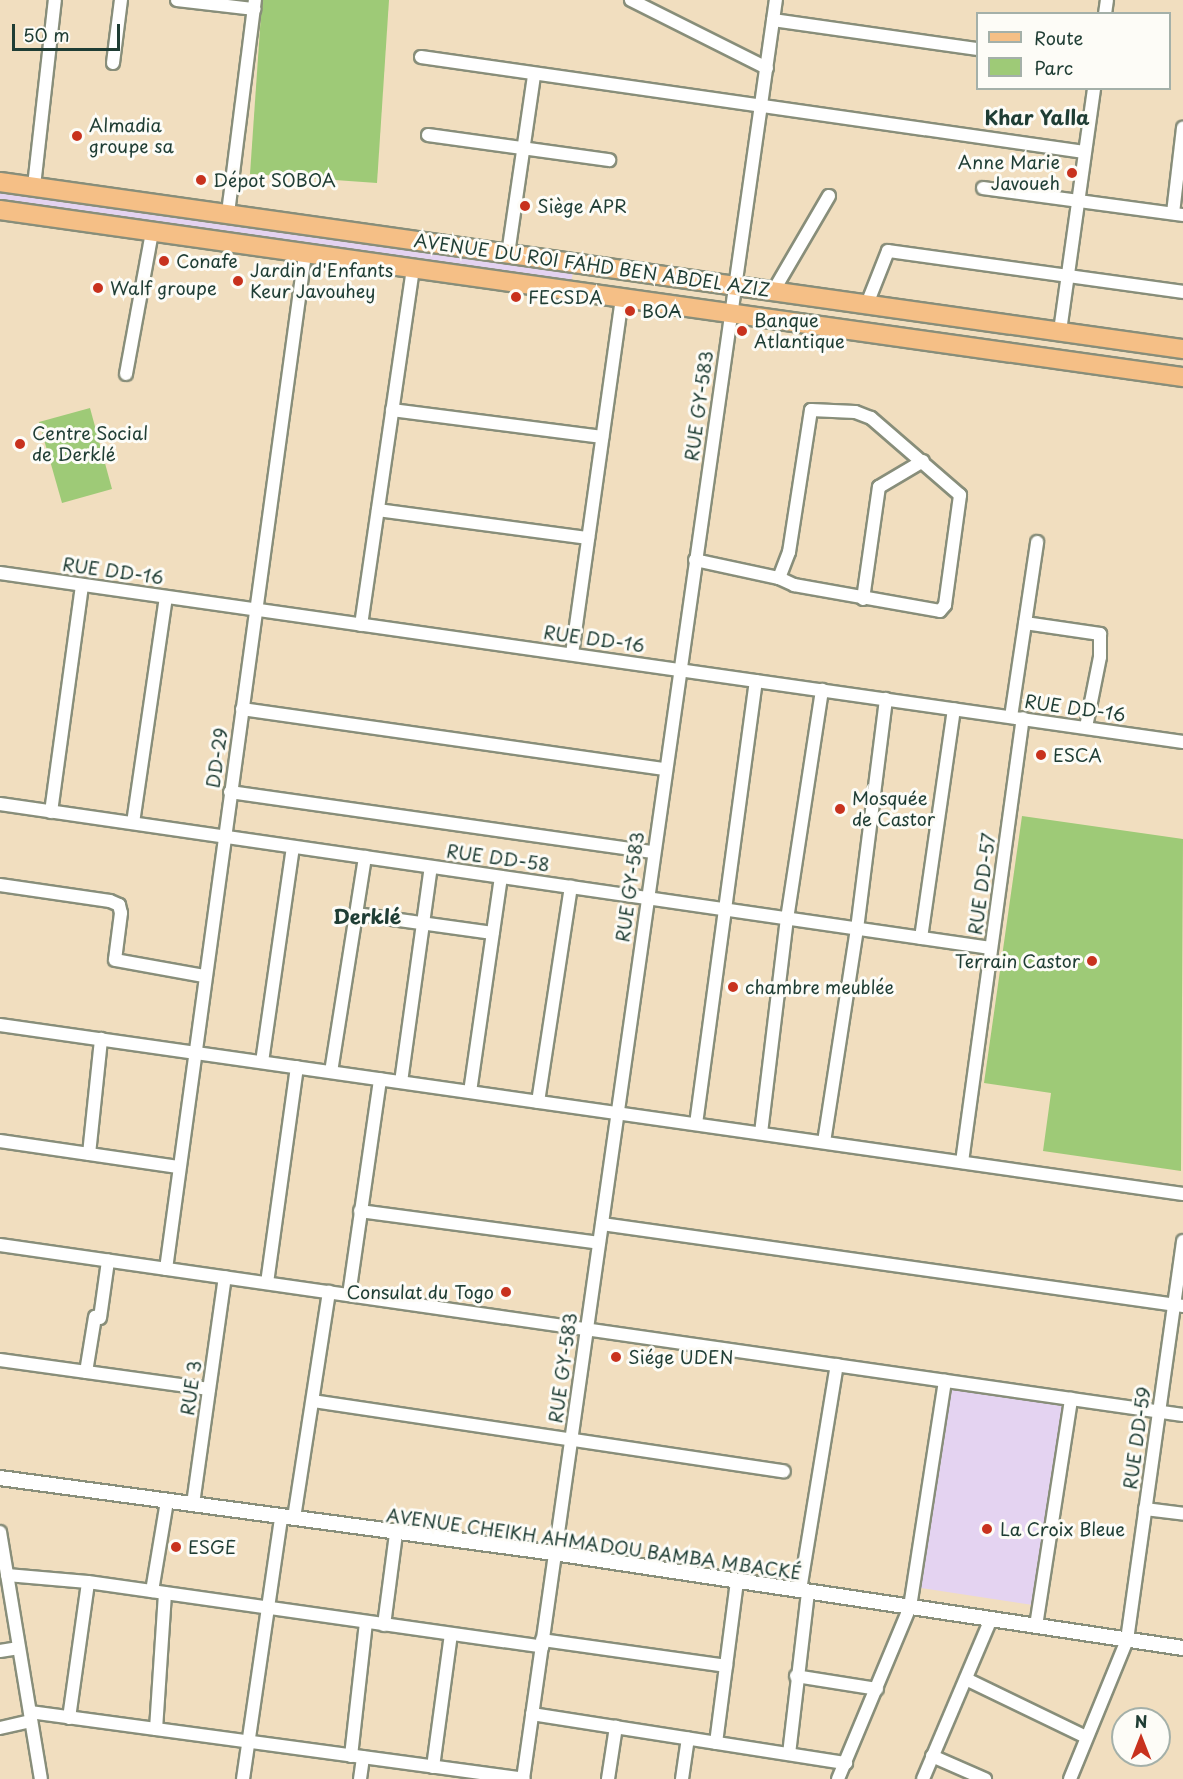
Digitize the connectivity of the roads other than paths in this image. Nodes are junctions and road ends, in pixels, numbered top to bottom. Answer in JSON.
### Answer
{"nodes":[{"id":1,"x":55,"y":0,"type":"edge"},
{"id":2,"x":121,"y":0,"type":"edge"},
{"id":3,"x":177,"y":0,"type":"edge"},
{"id":4,"x":631,"y":0,"type":"edge"},
{"id":5,"x":776,"y":0,"type":"edge"},
{"id":6,"x":254,"y":5,"type":"edge"},
{"id":7,"x":773,"y":20,"type":"junction"},
{"id":8,"x":976,"y":49,"type":"edge"},
{"id":9,"x":421,"y":57,"type":"dead end"},
{"id":10,"x":113,"y":63,"type":"dead end"},
{"id":11,"x":767,"y":68,"type":"junction"},
{"id":12,"x":534,"y":75,"type":"junction"},
{"id":13,"x":1094,"y":90,"type":"edge"},
{"id":14,"x":762,"y":103,"type":"junction"},
{"id":15,"x":1183,"y":128,"type":"edge"},
{"id":16,"x":428,"y":135,"type":"dead end"},
{"id":17,"x":524,"y":148,"type":"junction"},
{"id":18,"x":1084,"y":152,"type":"junction"},
{"id":19,"x":609,"y":160,"type":"dead end"},
{"id":20,"x":1181,"y":161,"type":"edge"},
{"id":21,"x":0,"y":182,"type":"edge"},
{"id":22,"x":34,"y":186,"type":"junction"},
{"id":23,"x":983,"y":188,"type":"dead end"},
{"id":24,"x":829,"y":195,"type":"dead end"},
{"id":25,"x":1077,"y":200,"type":"junction"},
{"id":26,"x":0,"y":210,"type":"edge"},
{"id":27,"x":228,"y":213,"type":"junction"},
{"id":28,"x":1178,"y":214,"type":"edge"},
{"id":29,"x":152,"y":232,"type":"junction"},
{"id":30,"x":305,"y":254,"type":"junction"},
{"id":31,"x":508,"y":254,"type":"junction"},
{"id":32,"x":413,"y":268,"type":"junction"},
{"id":33,"x":1065,"y":276,"type":"junction"},
{"id":34,"x":734,"y":285,"type":"junction"},
{"id":35,"x":774,"y":290,"type":"junction"},
{"id":36,"x":1183,"y":292,"type":"edge"},
{"id":37,"x":622,"y":297,"type":"junction"},
{"id":38,"x":867,"y":304,"type":"junction"},
{"id":39,"x":730,"y":311,"type":"junction"},
{"id":40,"x":1060,"y":331,"type":"junction"},
{"id":41,"x":1183,"y":349,"type":"edge"},
{"id":42,"x":126,"y":374,"type":"dead end"},
{"id":43,"x":1183,"y":377,"type":"edge"},
{"id":44,"x":392,"y":410,"type":"junction"},
{"id":45,"x":602,"y":437,"type":"junction"},
{"id":46,"x":923,"y":462,"type":"junction"},
{"id":47,"x":378,"y":510,"type":"junction"},
{"id":48,"x":588,"y":538,"type":"junction"},
{"id":49,"x":1037,"y":542,"type":"dead end"},
{"id":50,"x":695,"y":560,"type":"junction"},
{"id":51,"x":0,"y":573,"type":"edge"},
{"id":52,"x":779,"y":578,"type":"junction"},
{"id":53,"x":82,"y":585,"type":"junction"},
{"id":54,"x":166,"y":597,"type":"junction"},
{"id":55,"x":863,"y":599,"type":"junction"},
{"id":56,"x":254,"y":609,"type":"junction"},
{"id":57,"x":1024,"y":623,"type":"junction"},
{"id":58,"x":361,"y":625,"type":"junction"},
{"id":59,"x":572,"y":654,"type":"junction"},
{"id":60,"x":680,"y":670,"type":"junction"},
{"id":61,"x":756,"y":681,"type":"junction"},
{"id":62,"x":822,"y":690,"type":"junction"},
{"id":63,"x":886,"y":699,"type":"junction"},
{"id":64,"x":242,"y":709,"type":"junction"},
{"id":65,"x":954,"y":709,"type":"junction"},
{"id":66,"x":1017,"y":718,"type":"junction"},
{"id":67,"x":1086,"y":728,"type":"junction"},
{"id":68,"x":1183,"y":742,"type":"edge"},
{"id":69,"x":665,"y":769,"type":"junction"},
{"id":70,"x":230,"y":792,"type":"junction"},
{"id":71,"x":0,"y":804,"type":"edge"},
{"id":72,"x":51,"y":812,"type":"junction"},
{"id":73,"x":133,"y":824,"type":"junction"},
{"id":74,"x":223,"y":837,"type":"junction"},
{"id":75,"x":293,"y":847,"type":"junction"},
{"id":76,"x":653,"y":852,"type":"junction"},
{"id":77,"x":365,"y":857,"type":"junction"},
{"id":78,"x":431,"y":867,"type":"junction"},
{"id":79,"x":501,"y":877,"type":"junction"},
{"id":80,"x":0,"y":885,"type":"edge"},
{"id":81,"x":571,"y":887,"type":"junction"},
{"id":82,"x":646,"y":898,"type":"junction"},
{"id":83,"x":722,"y":909,"type":"junction"},
{"id":84,"x":356,"y":914,"type":"junction"},
{"id":85,"x":788,"y":919,"type":"junction"},
{"id":86,"x":424,"y":923,"type":"junction"},
{"id":87,"x":857,"y":929,"type":"junction"},
{"id":88,"x":493,"y":933,"type":"junction"},
{"id":89,"x":921,"y":938,"type":"junction"},
{"id":90,"x":991,"y":948,"type":"junction"},
{"id":91,"x":204,"y":976,"type":"junction"},
{"id":92,"x":0,"y":1025,"type":"edge"},
{"id":93,"x":101,"y":1039,"type":"junction"},
{"id":94,"x":194,"y":1052,"type":"junction"},
{"id":95,"x":262,"y":1062,"type":"junction"},
{"id":96,"x":297,"y":1067,"type":"junction"},
{"id":97,"x":331,"y":1072,"type":"junction"},
{"id":98,"x":380,"y":1079,"type":"junction"},
{"id":99,"x":401,"y":1082,"type":"junction"},
{"id":100,"x":470,"y":1092,"type":"junction"},
{"id":101,"x":538,"y":1102,"type":"junction"},
{"id":102,"x":616,"y":1113,"type":"junction"},
{"id":103,"x":696,"y":1124,"type":"junction"},
{"id":104,"x":761,"y":1133,"type":"junction"},
{"id":105,"x":0,"y":1141,"type":"edge"},
{"id":106,"x":824,"y":1142,"type":"junction"},
{"id":107,"x":89,"y":1154,"type":"junction"},
{"id":108,"x":962,"y":1162,"type":"junction"},
{"id":109,"x":178,"y":1167,"type":"junction"},
{"id":110,"x":1183,"y":1194,"type":"edge"},
{"id":111,"x":360,"y":1211,"type":"junction"},
{"id":112,"x":602,"y":1224,"type":"junction"},
{"id":113,"x":1183,"y":1241,"type":"edge"},
{"id":114,"x":599,"y":1243,"type":"junction"},
{"id":115,"x":0,"y":1245,"type":"edge"},
{"id":116,"x":108,"y":1261,"type":"junction"},
{"id":117,"x":166,"y":1269,"type":"junction"},
{"id":118,"x":225,"y":1277,"type":"junction"},
{"id":119,"x":267,"y":1283,"type":"junction"},
{"id":120,"x":329,"y":1292,"type":"junction"},
{"id":121,"x":349,"y":1295,"type":"junction"},
{"id":122,"x":1179,"y":1306,"type":"edge"},
{"id":123,"x":586,"y":1329,"type":"junction"},
{"id":124,"x":0,"y":1360,"type":"edge"},
{"id":125,"x":837,"y":1365,"type":"junction"},
{"id":126,"x":86,"y":1372,"type":"junction"},
{"id":127,"x":945,"y":1381,"type":"junction"},
{"id":128,"x":209,"y":1389,"type":"junction"},
{"id":129,"x":1071,"y":1399,"type":"junction"},
{"id":130,"x":313,"y":1401,"type":"junction"},
{"id":131,"x":1159,"y":1411,"type":"junction"},
{"id":132,"x":1183,"y":1415,"type":"edge"},
{"id":133,"x":571,"y":1438,"type":"junction"},
{"id":134,"x":784,"y":1471,"type":"dead end"},
{"id":135,"x":0,"y":1478,"type":"edge"},
{"id":136,"x":167,"y":1501,"type":"junction"},
{"id":137,"x":193,"y":1504,"type":"junction"},
{"id":138,"x":1145,"y":1509,"type":"junction"},
{"id":139,"x":1183,"y":1514,"type":"edge"},
{"id":140,"x":288,"y":1517,"type":"junction"},
{"id":141,"x":0,"y":1532,"type":"edge"},
{"id":142,"x":396,"y":1534,"type":"junction"},
{"id":143,"x":554,"y":1553,"type":"junction"},
{"id":144,"x":737,"y":1581,"type":"junction"},
{"id":145,"x":88,"y":1582,"type":"junction"},
{"id":146,"x":6,"y":1583,"type":"edge"},
{"id":147,"x":804,"y":1591,"type":"junction"},
{"id":148,"x":159,"y":1592,"type":"junction"},
{"id":149,"x":910,"y":1607,"type":"junction"},
{"id":150,"x":267,"y":1609,"type":"junction"},
{"id":151,"x":992,"y":1620,"type":"junction"},
{"id":152,"x":366,"y":1623,"type":"junction"},
{"id":153,"x":384,"y":1625,"type":"junction"},
{"id":154,"x":1036,"y":1626,"type":"junction"},
{"id":155,"x":451,"y":1634,"type":"junction"},
{"id":156,"x":1127,"y":1640,"type":"junction"},
{"id":157,"x":542,"y":1643,"type":"junction"},
{"id":158,"x":19,"y":1648,"type":"junction"},
{"id":159,"x":1183,"y":1648,"type":"edge"},
{"id":160,"x":0,"y":1651,"type":"edge"},
{"id":161,"x":726,"y":1666,"type":"junction"},
{"id":162,"x":796,"y":1676,"type":"junction"},
{"id":163,"x":966,"y":1679,"type":"junction"},
{"id":164,"x":878,"y":1689,"type":"junction"},
{"id":165,"x":532,"y":1714,"type":"junction"},
{"id":166,"x":31,"y":1716,"type":"junction"},
{"id":167,"x":69,"y":1718,"type":"junction"},
{"id":168,"x":616,"y":1727,"type":"junction"},
{"id":169,"x":0,"y":1728,"type":"edge"},
{"id":170,"x":156,"y":1729,"type":"junction"},
{"id":171,"x":1086,"y":1737,"type":"junction"},
{"id":172,"x":687,"y":1738,"type":"junction"},
{"id":173,"x":248,"y":1742,"type":"junction"},
{"id":174,"x":716,"y":1743,"type":"junction"},
{"id":175,"x":789,"y":1754,"type":"junction"},
{"id":176,"x":357,"y":1756,"type":"junction"},
{"id":177,"x":933,"y":1756,"type":"junction"},
{"id":178,"x":846,"y":1763,"type":"junction"},
{"id":179,"x":433,"y":1767,"type":"junction"},
{"id":180,"x":41,"y":1779,"type":"edge"},
{"id":181,"x":243,"y":1779,"type":"edge"},
{"id":182,"x":360,"y":1779,"type":"edge"},
{"id":183,"x":523,"y":1779,"type":"edge"},
{"id":184,"x":608,"y":1779,"type":"edge"},
{"id":185,"x":682,"y":1779,"type":"edge"},
{"id":186,"x":838,"y":1779,"type":"edge"},
{"id":187,"x":923,"y":1779,"type":"edge"},
{"id":188,"x":985,"y":1779,"type":"edge"},
{"id":189,"x":1070,"y":1779,"type":"edge"}],
"edges":[{"from":1,"to":22,"type":"street"},
{"from":2,"to":10,"type":"street"},
{"from":3,"to":6,"type":"street"},
{"from":4,"to":11,"type":"street"},
{"from":5,"to":7,"type":"street","name":"RUE GY-583"},
{"from":6,"to":27,"type":"street"},
{"from":7,"to":8,"type":"street"},
{"from":7,"to":11,"type":"street","name":"RUE GY-583"},
{"from":9,"to":12,"type":"street"},
{"from":11,"to":14,"type":"street","name":"RUE GY-583"},
{"from":12,"to":14,"type":"street"},
{"from":12,"to":17,"type":"street"},
{"from":13,"to":18,"type":"street"},
{"from":14,"to":18,"type":"street"},
{"from":14,"to":34,"type":"street","name":"RUE GY-583"},
{"from":15,"to":20,"type":"street"},
{"from":16,"to":17,"type":"street"},
{"from":17,"to":19,"type":"street"},
{"from":17,"to":31,"type":"street"},
{"from":18,"to":25,"type":"street"},
{"from":20,"to":28,"type":"street"},
{"from":21,"to":22,"type":"main road","name":"AVENUE DU ROI FAHD BEN ABDEL AZIZ"},
{"from":22,"to":27,"type":"main road","name":"AVENUE DU ROI FAHD BEN ABDEL AZIZ"},
{"from":23,"to":25,"type":"street"},
{"from":24,"to":35,"type":"street"},
{"from":25,"to":28,"type":"street"},
{"from":25,"to":33,"type":"street"},
{"from":26,"to":29,"type":"main road","name":"AVENUE DU ROI FAHD BEN ABDEL AZIZ"},
{"from":27,"to":31,"type":"main road","name":"AVENUE DU ROI FAHD BEN ABDEL AZIZ"},
{"from":29,"to":30,"type":"main road","name":"AVENUE DU ROI FAHD BEN ABDEL AZIZ"},
{"from":29,"to":42,"type":"street"},
{"from":30,"to":32,"type":"main road","name":"AVENUE DU ROI FAHD BEN ABDEL AZIZ"},
{"from":30,"to":56,"type":"street","name":"DD-29"},
{"from":31,"to":34,"type":"main road","name":"AVENUE DU ROI FAHD BEN ABDEL AZIZ"},
{"from":32,"to":37,"type":"main road","name":"AVENUE DU ROI FAHD BEN ABDEL AZIZ"},
{"from":32,"to":44,"type":"street"},
{"from":33,"to":36,"type":"street"},
{"from":33,"to":38,"type":"street"},
{"from":33,"to":40,"type":"street"},
{"from":34,"to":35,"type":"main road","name":"AVENUE DU ROI FAHD BEN ABDEL AZIZ"},
{"from":34,"to":39,"type":"street","name":"RUE GY-583"},
{"from":35,"to":38,"type":"main road","name":"AVENUE DU ROI FAHD BEN ABDEL AZIZ"},
{"from":37,"to":39,"type":"main road","name":"AVENUE DU ROI FAHD BEN ABDEL AZIZ"},
{"from":37,"to":45,"type":"street"},
{"from":38,"to":40,"type":"main road","name":"AVENUE DU ROI FAHD BEN ABDEL AZIZ"},
{"from":39,"to":43,"type":"main road","name":"AVENUE DU ROI FAHD BEN ABDEL AZIZ"},
{"from":39,"to":50,"type":"street","name":"RUE GY-583"},
{"from":40,"to":41,"type":"main road","name":"AVENUE DU ROI FAHD BEN ABDEL AZIZ"},
{"from":44,"to":45,"type":"street"},
{"from":44,"to":47,"type":"street"},
{"from":45,"to":48,"type":"street"},
{"from":46,"to":52,"type":"street"},
{"from":46,"to":55,"type":"street"},
{"from":46,"to":55,"type":"street"},
{"from":47,"to":48,"type":"street"},
{"from":47,"to":58,"type":"street"},
{"from":48,"to":59,"type":"street"},
{"from":49,"to":57,"type":"street","name":"RUE DD-57"},
{"from":50,"to":52,"type":"street"},
{"from":50,"to":60,"type":"street","name":"RUE GY-583"},
{"from":51,"to":53,"type":"street","name":"RUE DD-16"},
{"from":52,"to":55,"type":"street"},
{"from":53,"to":54,"type":"street","name":"RUE DD-16"},
{"from":53,"to":72,"type":"street"},
{"from":54,"to":56,"type":"street","name":"RUE DD-16"},
{"from":54,"to":73,"type":"street"},
{"from":56,"to":58,"type":"street","name":"RUE DD-16"},
{"from":56,"to":64,"type":"street","name":"DD-29"},
{"from":57,"to":66,"type":"street","name":"RUE DD-57"},
{"from":57,"to":67,"type":"street"},
{"from":58,"to":59,"type":"street","name":"RUE DD-16"},
{"from":59,"to":60,"type":"street","name":"RUE DD-16"},
{"from":60,"to":61,"type":"street","name":"RUE DD-16"},
{"from":60,"to":69,"type":"street","name":"RUE GY-583"},
{"from":61,"to":62,"type":"street","name":"RUE DD-16"},
{"from":61,"to":83,"type":"street"},
{"from":62,"to":63,"type":"street","name":"RUE DD-16"},
{"from":62,"to":85,"type":"street"},
{"from":63,"to":65,"type":"street","name":"RUE DD-16"},
{"from":63,"to":87,"type":"street"},
{"from":64,"to":69,"type":"street"},
{"from":64,"to":70,"type":"street","name":"DD-29"},
{"from":65,"to":66,"type":"street","name":"RUE DD-16"},
{"from":65,"to":89,"type":"street"},
{"from":66,"to":67,"type":"street","name":"RUE DD-16"},
{"from":66,"to":90,"type":"street","name":"RUE DD-57"},
{"from":67,"to":68,"type":"street","name":"RUE DD-16"},
{"from":69,"to":76,"type":"street","name":"RUE GY-583"},
{"from":70,"to":74,"type":"street","name":"DD-29"},
{"from":70,"to":76,"type":"street"},
{"from":71,"to":72,"type":"street","name":"RUE DD-58"},
{"from":72,"to":73,"type":"street","name":"RUE DD-58"},
{"from":73,"to":74,"type":"street","name":"RUE DD-58"},
{"from":74,"to":75,"type":"street","name":"RUE DD-58"},
{"from":74,"to":91,"type":"street","name":"DD-29"},
{"from":75,"to":77,"type":"street","name":"RUE DD-58"},
{"from":75,"to":95,"type":"street"},
{"from":76,"to":82,"type":"street","name":"RUE GY-583"},
{"from":77,"to":78,"type":"street","name":"RUE DD-58"},
{"from":77,"to":84,"type":"street"},
{"from":78,"to":79,"type":"street","name":"RUE DD-58"},
{"from":78,"to":86,"type":"street"},
{"from":79,"to":81,"type":"street","name":"RUE DD-58"},
{"from":79,"to":88,"type":"street"},
{"from":80,"to":91,"type":"street"},
{"from":81,"to":82,"type":"street","name":"RUE DD-58"},
{"from":81,"to":101,"type":"street"},
{"from":82,"to":83,"type":"street","name":"RUE DD-58"},
{"from":82,"to":102,"type":"street","name":"RUE GY-583"},
{"from":83,"to":85,"type":"street","name":"RUE DD-58"},
{"from":83,"to":103,"type":"street"},
{"from":84,"to":86,"type":"street"},
{"from":84,"to":97,"type":"street"},
{"from":85,"to":87,"type":"street","name":"RUE DD-58"},
{"from":85,"to":104,"type":"street"},
{"from":86,"to":88,"type":"street"},
{"from":86,"to":99,"type":"street"},
{"from":87,"to":89,"type":"street","name":"RUE DD-58"},
{"from":87,"to":106,"type":"street"},
{"from":88,"to":100,"type":"street"},
{"from":89,"to":90,"type":"street","name":"RUE DD-58"},
{"from":90,"to":108,"type":"street","name":"RUE DD-57"},
{"from":91,"to":94,"type":"street","name":"DD-29"},
{"from":92,"to":93,"type":"street"},
{"from":93,"to":94,"type":"street"},
{"from":93,"to":107,"type":"street"},
{"from":94,"to":95,"type":"street"},
{"from":94,"to":109,"type":"street","name":"DD-29"},
{"from":95,"to":96,"type":"street"},
{"from":96,"to":97,"type":"street"},
{"from":96,"to":119,"type":"street"},
{"from":97,"to":98,"type":"street"},
{"from":98,"to":99,"type":"street"},
{"from":98,"to":111,"type":"street"},
{"from":99,"to":100,"type":"street"},
{"from":100,"to":101,"type":"street"},
{"from":101,"to":102,"type":"street"},
{"from":102,"to":103,"type":"street"},
{"from":102,"to":112,"type":"street","name":"RUE GY-583"},
{"from":103,"to":104,"type":"street"},
{"from":104,"to":106,"type":"street"},
{"from":105,"to":107,"type":"street"},
{"from":106,"to":108,"type":"street"},
{"from":107,"to":109,"type":"street"},
{"from":108,"to":110,"type":"street"},
{"from":109,"to":117,"type":"street","name":"DD-29"},
{"from":111,"to":114,"type":"street"},
{"from":111,"to":121,"type":"street"},
{"from":112,"to":114,"type":"street","name":"RUE GY-583"},
{"from":112,"to":122,"type":"street"},
{"from":113,"to":122,"type":"street","name":"RUE DD-59"},
{"from":114,"to":123,"type":"street","name":"RUE GY-583"},
{"from":115,"to":116,"type":"street"},
{"from":116,"to":117,"type":"street"},
{"from":116,"to":126,"type":"street"},
{"from":117,"to":118,"type":"street"},
{"from":118,"to":119,"type":"street"},
{"from":118,"to":128,"type":"street","name":"RUE 3"},
{"from":119,"to":120,"type":"street"},
{"from":120,"to":121,"type":"street"},
{"from":120,"to":130,"type":"street"},
{"from":121,"to":123,"type":"street"},
{"from":122,"to":131,"type":"street","name":"RUE DD-59"},
{"from":123,"to":125,"type":"street"},
{"from":123,"to":133,"type":"street","name":"RUE GY-583"},
{"from":124,"to":126,"type":"street"},
{"from":125,"to":127,"type":"street"},
{"from":125,"to":147,"type":"street"},
{"from":126,"to":128,"type":"street"},
{"from":127,"to":129,"type":"street"},
{"from":127,"to":149,"type":"street"},
{"from":128,"to":137,"type":"street","name":"RUE 3"},
{"from":129,"to":131,"type":"street"},
{"from":129,"to":154,"type":"street"},
{"from":130,"to":133,"type":"street"},
{"from":130,"to":140,"type":"street"},
{"from":131,"to":132,"type":"street"},
{"from":131,"to":138,"type":"street","name":"RUE DD-59"},
{"from":133,"to":134,"type":"street"},
{"from":133,"to":143,"type":"street","name":"RUE GY-583"},
{"from":135,"to":136,"type":"street","name":"AVENUE CHEIKH AHMADOU BAMBA MBACKÉ"},
{"from":136,"to":137,"type":"street","name":"AVENUE CHEIKH AHMADOU BAMBA MBACKÉ"},
{"from":136,"to":148,"type":"street"},
{"from":137,"to":140,"type":"street","name":"AVENUE CHEIKH AHMADOU BAMBA MBACKÉ"},
{"from":138,"to":139,"type":"street"},
{"from":138,"to":156,"type":"street","name":"RUE DD-59"},
{"from":140,"to":142,"type":"street","name":"AVENUE CHEIKH AHMADOU BAMBA MBACKÉ"},
{"from":140,"to":150,"type":"street"},
{"from":141,"to":146,"type":"street"},
{"from":142,"to":143,"type":"street","name":"AVENUE CHEIKH AHMADOU BAMBA MBACKÉ"},
{"from":142,"to":153,"type":"street"},
{"from":143,"to":144,"type":"street","name":"AVENUE CHEIKH AHMADOU BAMBA MBACKÉ"},
{"from":143,"to":157,"type":"street","name":"RUE GY-583"},
{"from":144,"to":147,"type":"street","name":"AVENUE CHEIKH AHMADOU BAMBA MBACKÉ"},
{"from":144,"to":161,"type":"street"},
{"from":145,"to":146,"type":"street"},
{"from":145,"to":148,"type":"street"},
{"from":145,"to":167,"type":"street"},
{"from":146,"to":158,"type":"street"},
{"from":147,"to":149,"type":"street","name":"AVENUE CHEIKH AHMADOU BAMBA MBACKÉ"},
{"from":147,"to":162,"type":"street"},
{"from":148,"to":150,"type":"street"},
{"from":148,"to":170,"type":"street"},
{"from":149,"to":151,"type":"street","name":"AVENUE CHEIKH AHMADOU BAMBA MBACKÉ"},
{"from":149,"to":164,"type":"street"},
{"from":150,"to":152,"type":"street"},
{"from":150,"to":173,"type":"street"},
{"from":151,"to":154,"type":"street","name":"AVENUE CHEIKH AHMADOU BAMBA MBACKÉ"},
{"from":151,"to":163,"type":"street"},
{"from":152,"to":153,"type":"street"},
{"from":152,"to":176,"type":"street"},
{"from":153,"to":155,"type":"street"},
{"from":154,"to":156,"type":"street","name":"AVENUE CHEIKH AHMADOU BAMBA MBACKÉ"},
{"from":155,"to":157,"type":"street"},
{"from":155,"to":179,"type":"street"},
{"from":156,"to":159,"type":"street","name":"AVENUE CHEIKH AHMADOU BAMBA MBACKÉ"},
{"from":156,"to":171,"type":"street","name":"RUE DD-59"},
{"from":157,"to":161,"type":"street"},
{"from":157,"to":165,"type":"street","name":"RUE GY-583"},
{"from":158,"to":160,"type":"street"},
{"from":158,"to":166,"type":"street"},
{"from":161,"to":174,"type":"street"},
{"from":162,"to":164,"type":"street"},
{"from":162,"to":175,"type":"street"},
{"from":163,"to":171,"type":"street"},
{"from":163,"to":177,"type":"street"},
{"from":164,"to":178,"type":"street"},
{"from":165,"to":168,"type":"street"},
{"from":165,"to":183,"type":"street","name":"RUE GY-583"},
{"from":166,"to":167,"type":"street"},
{"from":166,"to":169,"type":"street"},
{"from":166,"to":180,"type":"street"},
{"from":167,"to":170,"type":"street"},
{"from":168,"to":172,"type":"street"},
{"from":168,"to":184,"type":"street"},
{"from":170,"to":173,"type":"street"},
{"from":171,"to":189,"type":"street","name":"RUE DD-59"},
{"from":172,"to":174,"type":"street"},
{"from":172,"to":185,"type":"street"},
{"from":173,"to":176,"type":"street"},
{"from":173,"to":181,"type":"street"},
{"from":174,"to":175,"type":"street"},
{"from":175,"to":178,"type":"street"},
{"from":176,"to":179,"type":"street"},
{"from":176,"to":182,"type":"street"},
{"from":177,"to":187,"type":"street"},
{"from":177,"to":188,"type":"street"},
{"from":178,"to":186,"type":"street"},
{"from":179,"to":183,"type":"street"}]}
